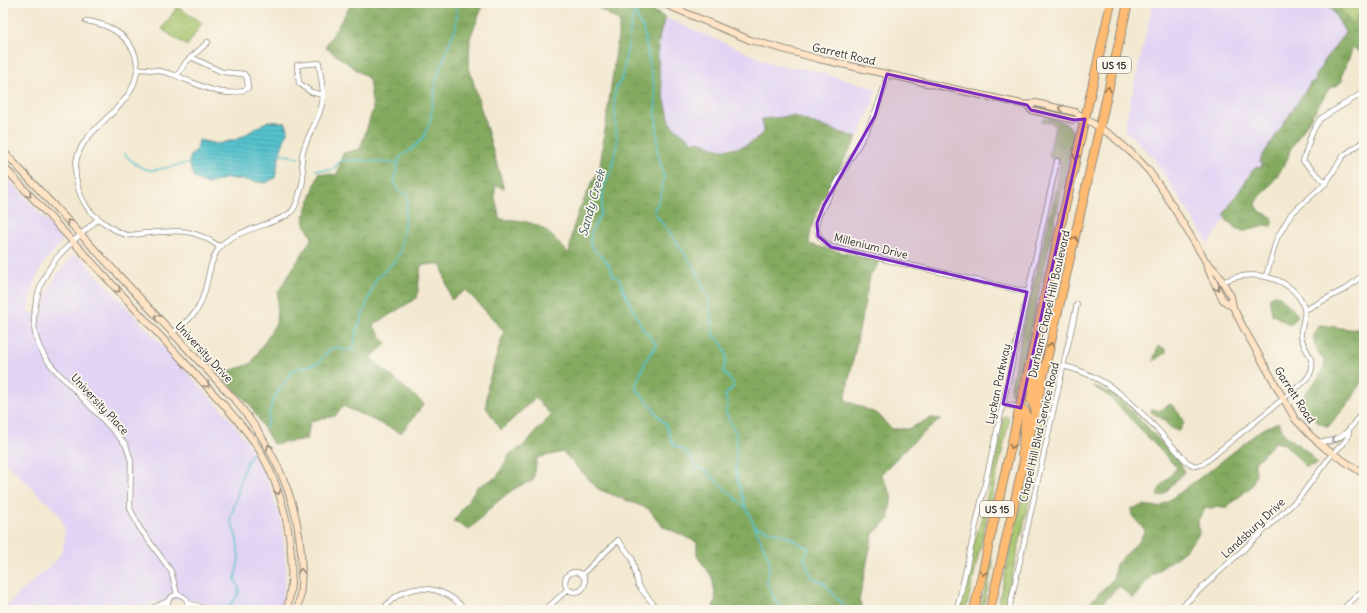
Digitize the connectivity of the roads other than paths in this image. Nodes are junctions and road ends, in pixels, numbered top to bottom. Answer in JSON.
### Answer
{"nodes":[{"id":1,"x":662,"y":3,"type":"edge"},
{"id":2,"x":1111,"y":3,"type":"edge"},
{"id":3,"x":1128,"y":3,"type":"edge"},
{"id":4,"x":86,"y":21,"type":"dead end"},
{"id":5,"x":208,"y":42,"type":"dead end"},
{"id":6,"x":191,"y":58,"type":"junction"},
{"id":7,"x":137,"y":69,"type":"junction"},
{"id":8,"x":887,"y":74,"type":"junction"},
{"id":9,"x":177,"y":76,"type":"junction"},
{"id":10,"x":1364,"y":92,"type":"edge"},
{"id":11,"x":323,"y":95,"type":"junction"},
{"id":12,"x":1085,"y":119,"type":"junction"},
{"id":13,"x":1100,"y":127,"type":"junction"},
{"id":14,"x":1364,"y":141,"type":"edge"},
{"id":15,"x":3,"y":151,"type":"edge"},
{"id":16,"x":1057,"y":161,"type":"dead end"},
{"id":17,"x":3,"y":166,"type":"edge"},
{"id":18,"x":1326,"y":183,"type":"junction"},
{"id":19,"x":98,"y":219,"type":"junction"},
{"id":20,"x":81,"y":234,"type":"junction"},
{"id":21,"x":73,"y":242,"type":"junction"},
{"id":22,"x":220,"y":247,"type":"junction"},
{"id":23,"x":1205,"y":260,"type":"junction"},
{"id":24,"x":1364,"y":274,"type":"edge"},
{"id":25,"x":1266,"y":276,"type":"junction"},
{"id":26,"x":1223,"y":282,"type":"junction"},
{"id":27,"x":1027,"y":292,"type":"junction"},
{"id":28,"x":1077,"y":304,"type":"dead end"},
{"id":29,"x":1043,"y":306,"type":"junction"},
{"id":30,"x":1233,"y":307,"type":"junction"},
{"id":31,"x":1305,"y":310,"type":"junction"},
{"id":32,"x":172,"y":333,"type":"junction"},
{"id":33,"x":1063,"y":366,"type":"junction"},
{"id":34,"x":1283,"y":399,"type":"junction"},
{"id":35,"x":1003,"y":404,"type":"junction"},
{"id":36,"x":1021,"y":408,"type":"junction"},
{"id":37,"x":1364,"y":409,"type":"edge"},
{"id":38,"x":1036,"y":410,"type":"junction"},
{"id":39,"x":1052,"y":415,"type":"junction"},
{"id":40,"x":1349,"y":431,"type":"junction"},
{"id":41,"x":1316,"y":441,"type":"junction"},
{"id":42,"x":1332,"y":454,"type":"junction"},
{"id":43,"x":1364,"y":474,"type":"edge"},
{"id":44,"x":1018,"y":487,"type":"junction"},
{"id":45,"x":582,"y":575,"type":"junction"},
{"id":46,"x":568,"y":589,"type":"junction"},
{"id":47,"x":1364,"y":589,"type":"edge"},
{"id":48,"x":177,"y":594,"type":"junction"},
{"id":49,"x":168,"y":601,"type":"junction"},
{"id":50,"x":188,"y":603,"type":"junction"},
{"id":51,"x":148,"y":610,"type":"edge"},
{"id":52,"x":168,"y":610,"type":"edge"},
{"id":53,"x":187,"y":610,"type":"edge"},
{"id":54,"x":211,"y":610,"type":"edge"},
{"id":55,"x":287,"y":610,"type":"edge"},
{"id":56,"x":298,"y":610,"type":"edge"},
{"id":57,"x":383,"y":610,"type":"edge"},
{"id":58,"x":465,"y":610,"type":"edge"},
{"id":59,"x":546,"y":610,"type":"edge"},
{"id":60,"x":658,"y":610,"type":"edge"},
{"id":61,"x":957,"y":610,"type":"edge"},
{"id":62,"x":974,"y":610,"type":"edge"},
{"id":63,"x":990,"y":610,"type":"edge"},
{"id":64,"x":1009,"y":610,"type":"edge"},
{"id":65,"x":1178,"y":610,"type":"edge"},
{"id":66,"x":1342,"y":610,"type":"edge"}],
"edges":[{"from":1,"to":8,"type":"main road","name":"Garrett Road"},
{"from":2,"to":12,"type":"highway","name":"Durham-Chapel Hill Boulevard","number":"US 15"},
{"from":13,"to":3,"type":"highway","name":"Durham-Chapel Hill Boulevard","number":"US 15","one_way":true},
{"from":4,"to":7,"type":"street"},
{"from":5,"to":6,"type":"street"},
{"from":6,"to":9,"type":"street"},
{"from":6,"to":9,"type":"street"},
{"from":7,"to":9,"type":"street"},
{"from":7,"to":19,"type":"street"},
{"from":8,"to":12,"type":"main road","name":"Garrett Road"},
{"from":8,"to":27,"type":"street","name":"Millenium Drive"},
{"from":10,"to":18,"type":"street"},
{"from":11,"to":11,"type":"street"},
{"from":11,"to":22,"type":"street"},
{"from":12,"to":13,"type":"main road","name":"Garrett Road"},
{"from":12,"to":29,"type":"highway","name":"Durham-Chapel Hill Boulevard","number":"US 15","one_way":true},
{"from":13,"to":23,"type":"main road","name":"Garrett Road"},
{"from":38,"to":13,"type":"highway","name":"Durham-Chapel Hill Boulevard","number":"US 15","one_way":true},
{"from":14,"to":18,"type":"street"},
{"from":20,"to":15,"type":"main road","name":"University Drive","one_way":true},
{"from":16,"to":27,"type":"street","name":"Lyckan Parkway"},
{"from":17,"to":21,"type":"main road","name":"University Drive","one_way":true},
{"from":18,"to":25,"type":"street"},
{"from":19,"to":20,"type":"street","name":"University Place"},
{"from":19,"to":22,"type":"street"},
{"from":20,"to":21,"type":"street","name":"University Place"},
{"from":32,"to":20,"type":"main road","name":"University Drive","one_way":true},
{"from":21,"to":48,"type":"street","name":"University Place"},
{"from":21,"to":55,"type":"main road","name":"University Drive","one_way":true},
{"from":22,"to":32,"type":"street"},
{"from":23,"to":26,"type":"main road","name":"Garrett Road"},
{"from":23,"to":30,"type":"main road","name":"Garrett Road","one_way":true},
{"from":24,"to":31,"type":"street"},
{"from":25,"to":26,"type":"street"},
{"from":25,"to":31,"type":"street"},
{"from":26,"to":30,"type":"main road","name":"Garrett Road"},
{"from":27,"to":35,"type":"street","name":"Lyckan Parkway"},
{"from":28,"to":33,"type":"street","name":"Chapel Hill Blvd Service Road"},
{"from":29,"to":36,"type":"highway","name":"Durham-Chapel Hill Boulevard","number":"US 15"},
{"from":29,"to":38,"type":"highway"},
{"from":30,"to":34,"type":"main road","name":"Garrett Road"},
{"from":31,"to":34,"type":"street"},
{"from":56,"to":32,"type":"main road","name":"University Drive","one_way":true},
{"from":33,"to":34,"type":"street"},
{"from":33,"to":39,"type":"street","name":"Chapel Hill Blvd Service Road"},
{"from":34,"to":41,"type":"main road","name":"Garrett Road"},
{"from":35,"to":36,"type":"street"},
{"from":35,"to":61,"type":"street","name":"Lyckan Parkway"},
{"from":36,"to":44,"type":"highway"},
{"from":36,"to":62,"type":"highway","name":"Durham-Chapel Hill Boulevard","number":"US 15","one_way":true},
{"from":37,"to":40,"type":"street","name":"Landsbury Drive"},
{"from":38,"to":39,"type":"street"},
{"from":38,"to":44,"type":"highway","name":"Durham-Chapel Hill Boulevard","number":"US 15"},
{"from":39,"to":64,"type":"street","name":"Chapel Hill Blvd Service Road"},
{"from":40,"to":41,"type":"street","one_way":true},
{"from":40,"to":42,"type":"street","name":"Landsbury Drive"},
{"from":41,"to":42,"type":"main road","name":"Garrett Road"},
{"from":42,"to":43,"type":"main road","name":"Garrett Road"},
{"from":42,"to":65,"type":"street","name":"Landsbury Drive"},
{"from":44,"to":63,"type":"highway","name":"Durham-Chapel Hill Boulevard","number":"US 15"},
{"from":45,"to":46,"type":"street"},
{"from":45,"to":46,"type":"street"},
{"from":45,"to":60,"type":"street"},
{"from":46,"to":59,"type":"street"},
{"from":47,"to":66,"type":"street"},
{"from":48,"to":49,"type":"street"},
{"from":48,"to":50,"type":"street"},
{"from":49,"to":51,"type":"street"},
{"from":49,"to":52,"type":"street"},
{"from":50,"to":53,"type":"street"},
{"from":50,"to":54,"type":"street"},
{"from":57,"to":58,"type":"street"}]}
